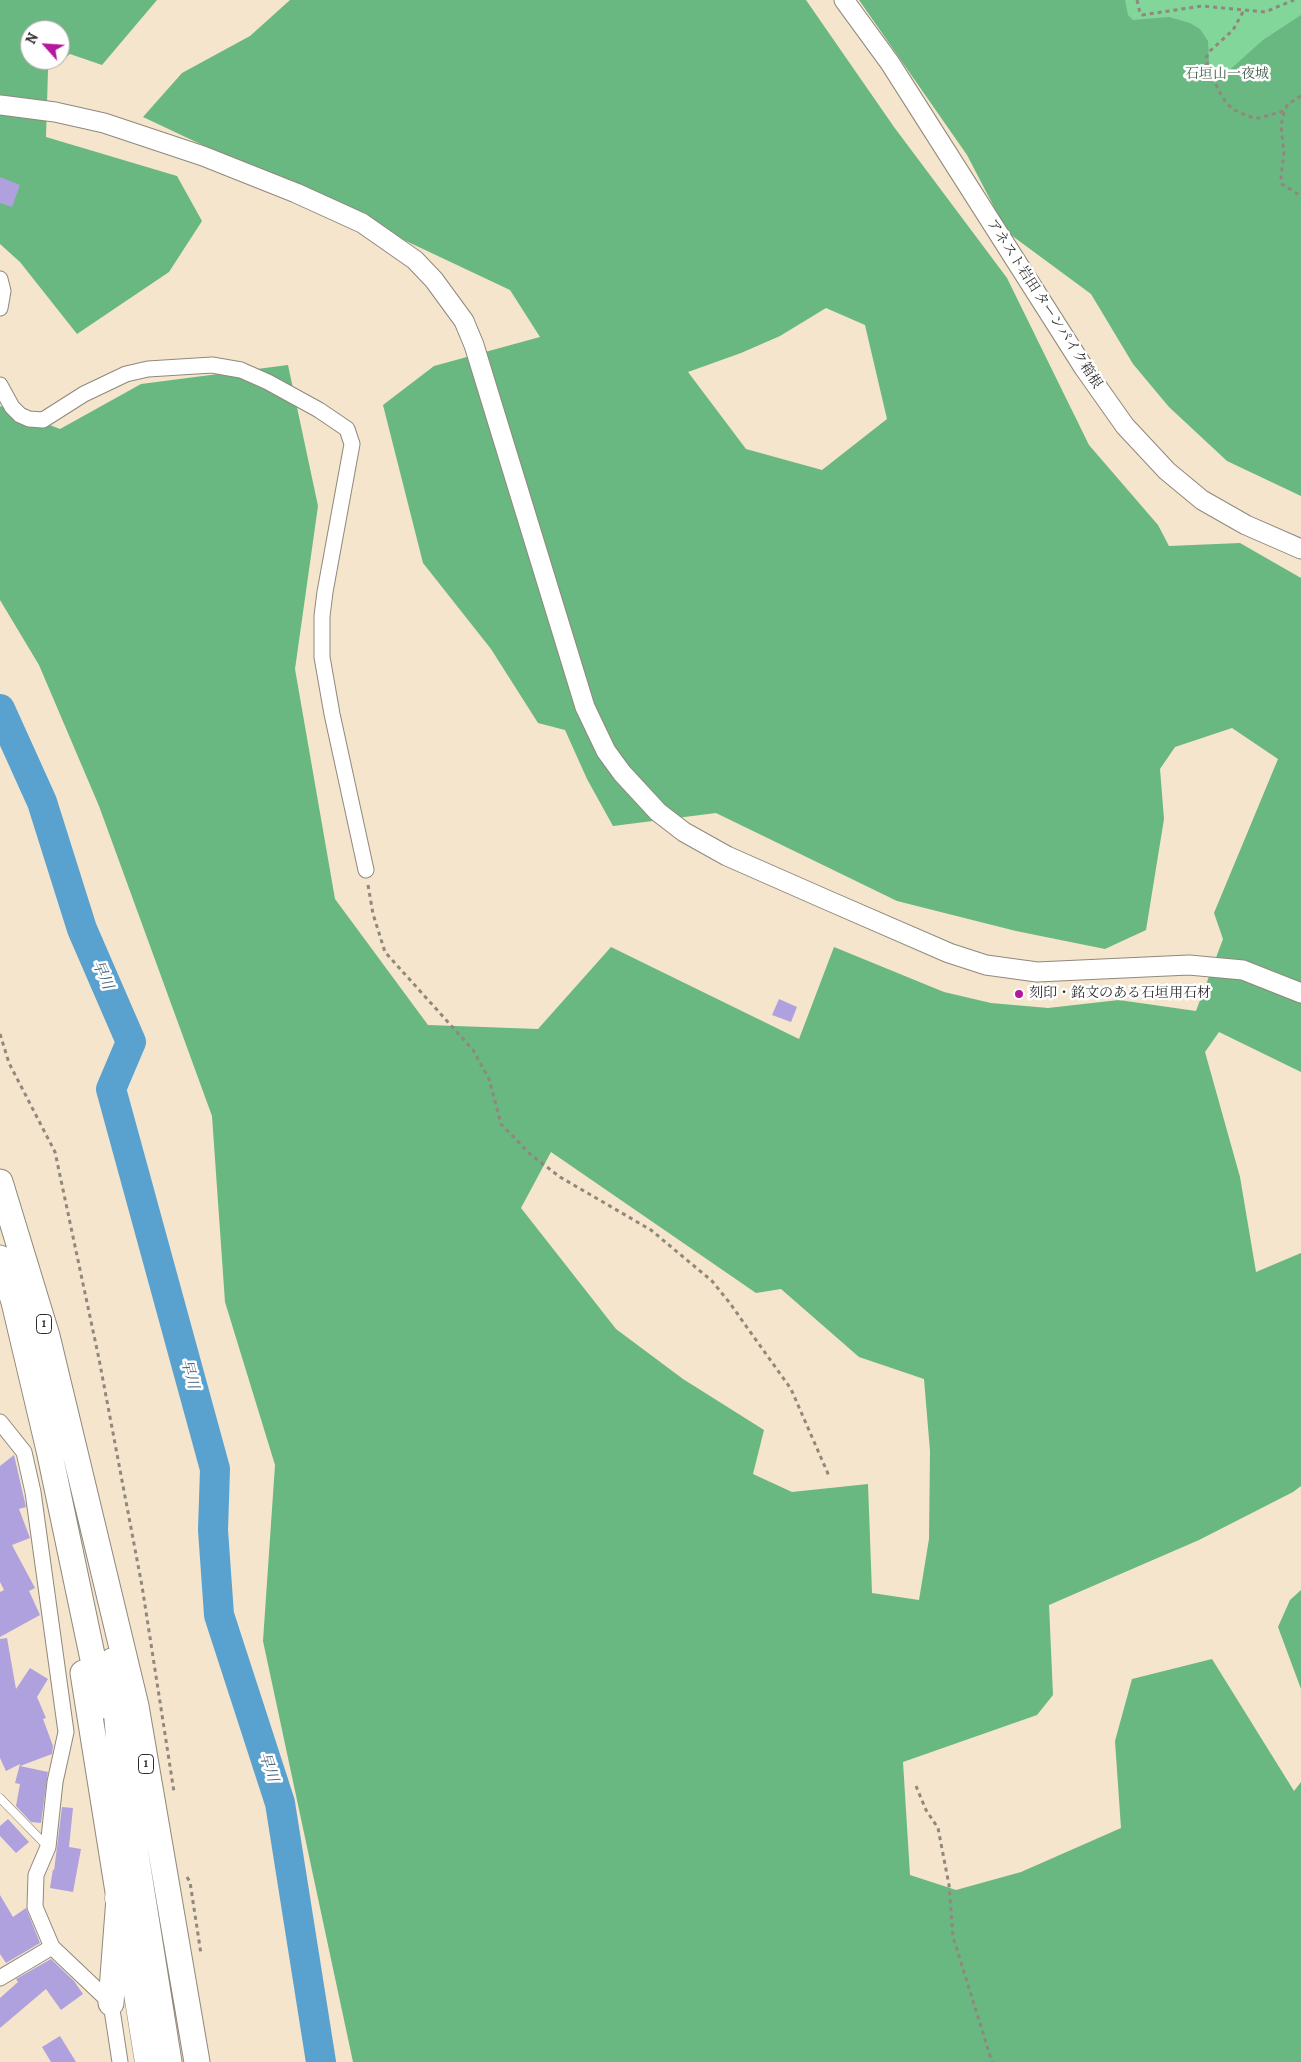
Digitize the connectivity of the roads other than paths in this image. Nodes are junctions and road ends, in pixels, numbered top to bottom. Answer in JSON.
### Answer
{"nodes":[{"id":1,"x":844,"y":0,"type":"edge"},
{"id":2,"x":0,"y":105,"type":"edge"},
{"id":3,"x":0,"y":279,"type":"edge"},
{"id":4,"x":0,"y":308,"type":"edge"},
{"id":5,"x":0,"y":385,"type":"edge"},
{"id":6,"x":1301,"y":549,"type":"edge"},
{"id":7,"x":366,"y":870,"type":"road end"},
{"id":8,"x":1301,"y":993,"type":"edge"},
{"id":9,"x":0,"y":1182,"type":"edge"},
{"id":10,"x":0,"y":1258,"type":"edge"},
{"id":11,"x":0,"y":1422,"type":"edge"},
{"id":12,"x":79,"y":1469,"type":"junction"},
{"id":13,"x":68,"y":1546,"type":"junction"},
{"id":14,"x":120,"y":1754,"type":"junction"},
{"id":15,"x":0,"y":1798,"type":"edge"},
{"id":16,"x":48,"y":1847,"type":"junction"},
{"id":17,"x":119,"y":1898,"type":"junction"},
{"id":18,"x":52,"y":1947,"type":"junction"},
{"id":19,"x":0,"y":1978,"type":"edge"},
{"id":20,"x":111,"y":2003,"type":"junction"},
{"id":21,"x":120,"y":2062,"type":"edge"},
{"id":22,"x":149,"y":2062,"type":"edge"},
{"id":23,"x":169,"y":2062,"type":"edge"},
{"id":24,"x":197,"y":2062,"type":"edge"}],
"edges":[{"from":1,"to":6,"type":"street","name":"アネスト岩田 ターンパイク箱根"},
{"from":2,"to":8,"type":"street"},
{"from":3,"to":4,"type":"street"},
{"from":5,"to":7,"type":"street"},
{"from":9,"to":12,"type":"highway","number":"1"},
{"from":10,"to":13,"type":"highway","number":"1"},
{"from":11,"to":16,"type":"street"},
{"from":12,"to":14,"type":"highway","number":"1"},
{"from":12,"to":24,"type":"highway","number":"1"},
{"from":13,"to":14,"type":"highway","number":"1"},
{"from":13,"to":17,"type":"highway","number":"1"},
{"from":14,"to":23,"type":"highway","number":"1"},
{"from":15,"to":16,"type":"lane"},
{"from":16,"to":18,"type":"street"},
{"from":17,"to":20,"type":"highway","number":"1"},
{"from":17,"to":22,"type":"highway","number":"1"},
{"from":18,"to":19,"type":"street"},
{"from":18,"to":20,"type":"street"},
{"from":20,"to":21,"type":"street"}]}
